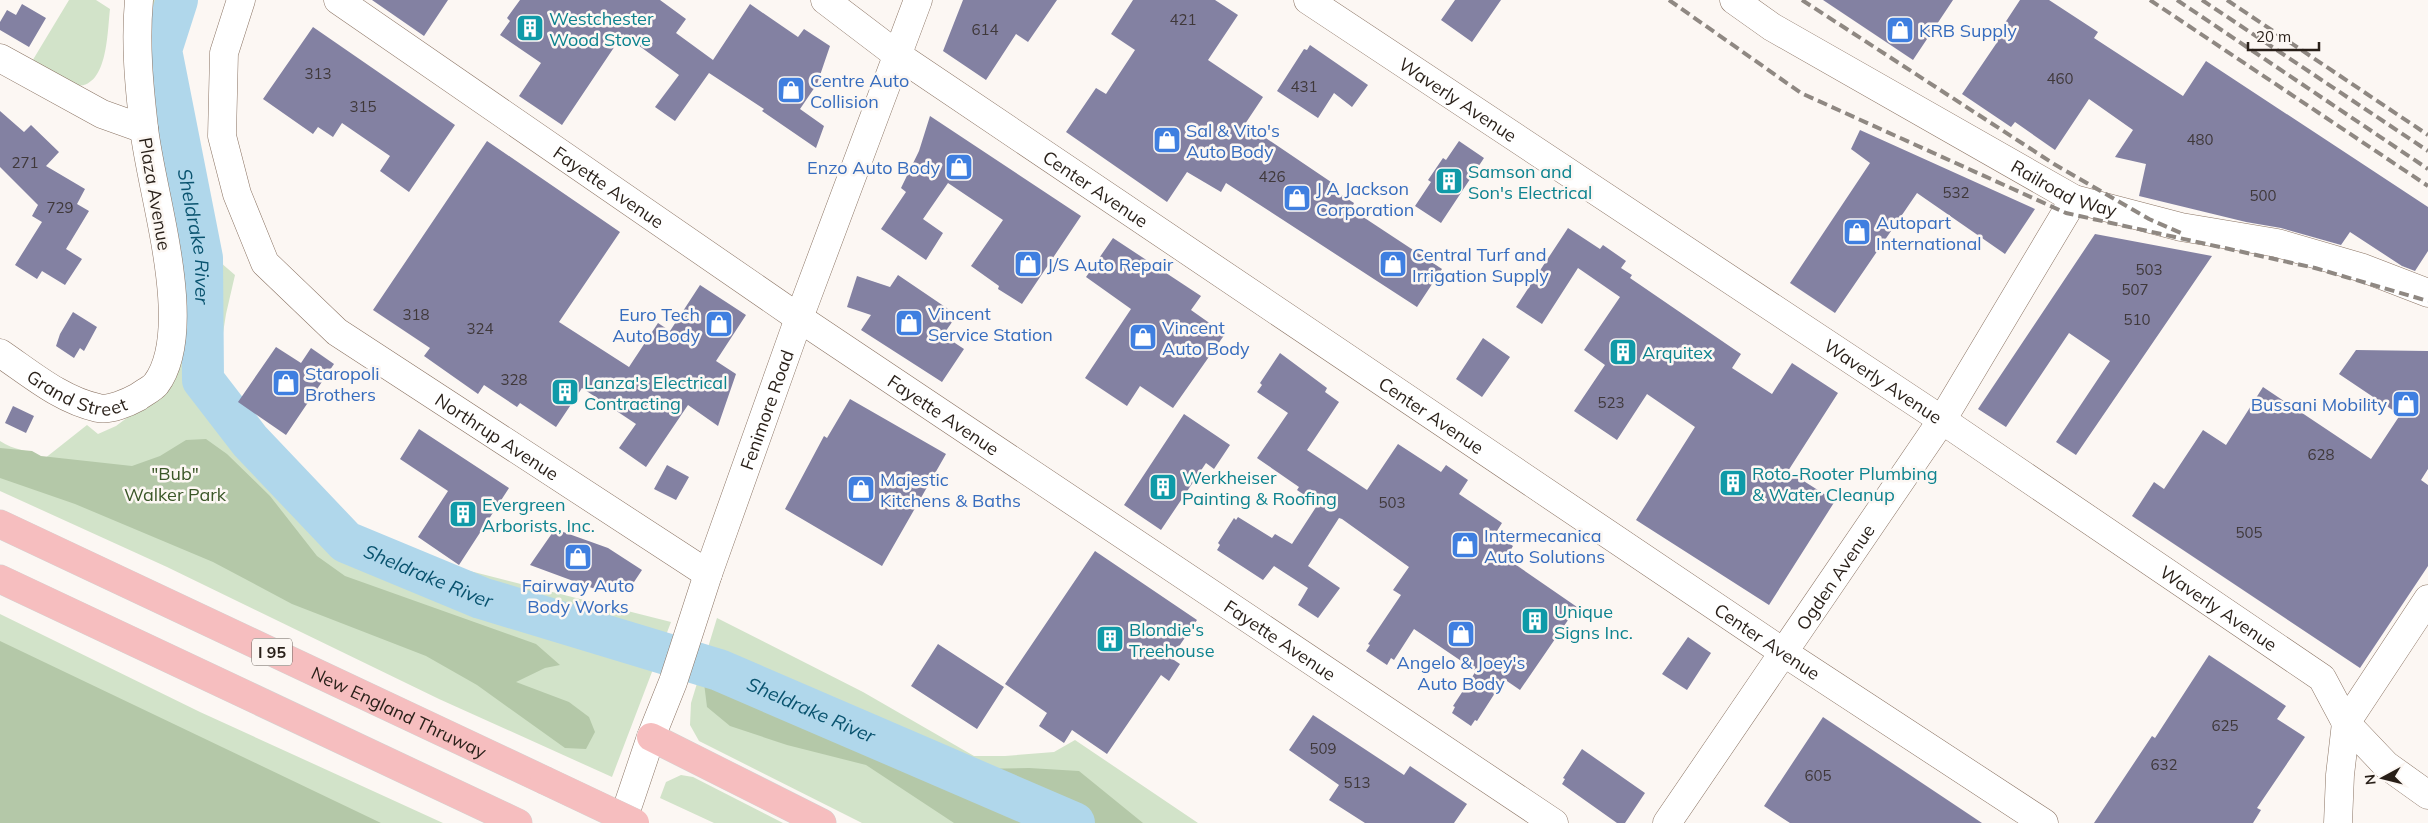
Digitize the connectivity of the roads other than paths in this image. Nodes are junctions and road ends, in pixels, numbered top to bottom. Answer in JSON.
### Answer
{"nodes":[{"id":1,"x":139,"y":0,"type":"edge"},
{"id":2,"x":241,"y":0,"type":"edge"},
{"id":3,"x":338,"y":0,"type":"edge"},
{"id":4,"x":824,"y":0,"type":"edge"},
{"id":5,"x":918,"y":0,"type":"edge"},
{"id":6,"x":1308,"y":0,"type":"edge"},
{"id":7,"x":1734,"y":0,"type":"edge"},
{"id":8,"x":896,"y":54,"type":"junction"},
{"id":9,"x":0,"y":58,"type":"edge"},
{"id":10,"x":144,"y":129,"type":"junction"},
{"id":11,"x":2074,"y":199,"type":"junction"},
{"id":12,"x":2428,"y":293,"type":"edge"},
{"id":13,"x":799,"y":318,"type":"junction"},
{"id":14,"x":0,"y":353,"type":"edge"},
{"id":15,"x":156,"y":385,"type":"joint"},
{"id":16,"x":1942,"y":420,"type":"junction"},
{"id":17,"x":0,"y":524,"type":"edge"},
{"id":18,"x":708,"y":574,"type":"junction"},
{"id":19,"x":0,"y":579,"type":"edge"},
{"id":20,"x":2428,"y":598,"type":"edge"},
{"id":21,"x":1783,"y":652,"type":"junction"},
{"id":22,"x":2346,"y":723,"type":"junction"},
{"id":23,"x":651,"y":737,"type":"junction"},
{"id":24,"x":2428,"y":795,"type":"edge"},
{"id":25,"x":518,"y":823,"type":"edge"},
{"id":26,"x":622,"y":823,"type":"edge"},
{"id":27,"x":635,"y":823,"type":"edge"},
{"id":28,"x":822,"y":823,"type":"edge"},
{"id":29,"x":1554,"y":823,"type":"edge"},
{"id":30,"x":1667,"y":823,"type":"edge"},
{"id":31,"x":2044,"y":823,"type":"edge"},
{"id":32,"x":2338,"y":823,"type":"edge"}],
"edges":[{"from":1,"to":10,"type":"street","name":"Plaza Avenue"},
{"from":2,"to":18,"type":"street","name":"Northrup Avenue"},
{"from":3,"to":13,"type":"street","name":"Fayette Avenue"},
{"from":4,"to":8,"type":"street","name":"Center Avenue"},
{"from":5,"to":8,"type":"street","name":"Fenimore Road"},
{"from":6,"to":16,"type":"street","name":"Waverly Avenue"},
{"from":7,"to":11,"type":"street","name":"Railroad Way"},
{"from":8,"to":13,"type":"street","name":"Fenimore Road"},
{"from":8,"to":21,"type":"street","name":"Center Avenue"},
{"from":9,"to":10,"type":"street"},
{"from":10,"to":15,"type":"street","name":"Plaza Avenue"},
{"from":11,"to":12,"type":"street","name":"Railroad Way"},
{"from":11,"to":16,"type":"street","name":"Ogden Avenue"},
{"from":13,"to":18,"type":"street","name":"Fenimore Road"},
{"from":13,"to":29,"type":"street","name":"Fayette Avenue"},
{"from":14,"to":15,"type":"street","name":"Grand Street"},
{"from":16,"to":21,"type":"street","name":"Ogden Avenue"},
{"from":16,"to":22,"type":"street","name":"Waverly Avenue"},
{"from":17,"to":27,"type":"highway","name":"New England Thruway","number":"I 95","bridge":true},
{"from":18,"to":23,"type":"street","name":"Fenimore Road"},
{"from":19,"to":25,"type":"highway"},
{"from":20,"to":22,"type":"street"},
{"from":21,"to":30,"type":"street","name":"Ogden Avenue"},
{"from":21,"to":31,"type":"street","name":"Center Avenue"},
{"from":22,"to":24,"type":"street","name":"Waverly Avenue"},
{"from":22,"to":32,"type":"street"},
{"from":23,"to":26,"type":"street","name":"Fenimore Road"},
{"from":23,"to":28,"type":"highway"}]}
